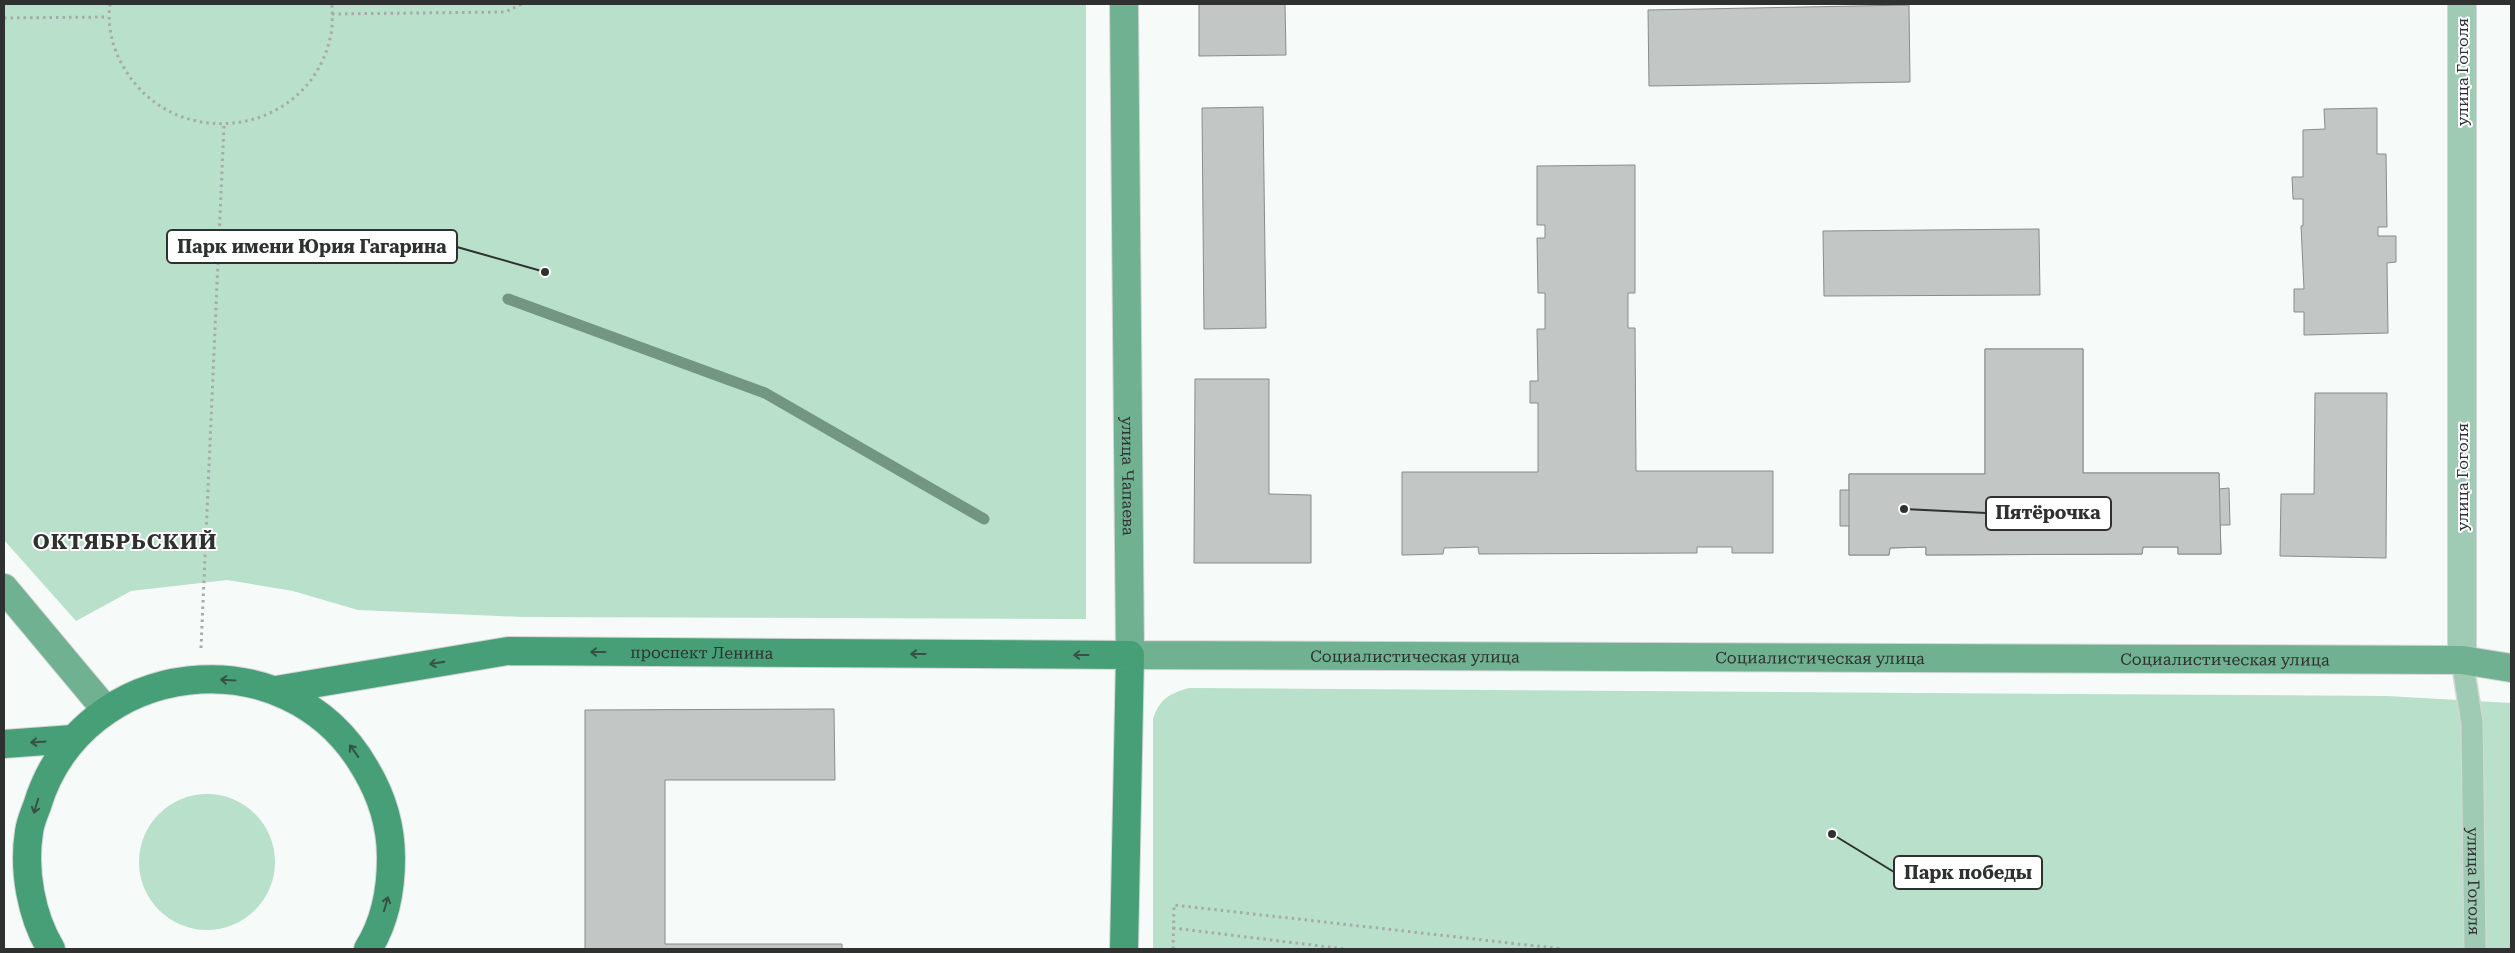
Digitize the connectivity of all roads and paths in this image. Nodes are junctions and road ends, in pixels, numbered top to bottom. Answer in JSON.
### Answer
{"nodes":[{"id":1,"x":110,"y":4,"type":"edge"},
{"id":2,"x":332,"y":4,"type":"edge"},
{"id":3,"x":522,"y":4,"type":"edge"},
{"id":4,"x":1124,"y":4,"type":"edge"},
{"id":5,"x":2462,"y":4,"type":"edge"},
{"id":6,"x":332,"y":14,"type":"junction"},
{"id":7,"x":108,"y":17,"type":"junction"},
{"id":8,"x":4,"y":18,"type":"edge"},
{"id":9,"x":224,"y":125,"type":"junction"},
{"id":10,"x":4,"y":588,"type":"edge"},
{"id":11,"x":1130,"y":655,"type":"junction"},
{"id":12,"x":2462,"y":660,"type":"junction"},
{"id":13,"x":2511,"y":668,"type":"edge"},
{"id":14,"x":199,"y":678,"type":"junction"},
{"id":15,"x":276,"y":690,"type":"junction"},
{"id":16,"x":106,"y":710,"type":"junction"},
{"id":17,"x":73,"y":739,"type":"junction"},
{"id":18,"x":4,"y":744,"type":"edge"},
{"id":19,"x":1173,"y":928,"type":"junction"},
{"id":20,"x":51,"y":949,"type":"edge"},
{"id":21,"x":368,"y":949,"type":"edge"},
{"id":22,"x":1124,"y":949,"type":"edge"},
{"id":23,"x":1173,"y":949,"type":"edge"},
{"id":24,"x":1346,"y":949,"type":"edge"},
{"id":25,"x":1563,"y":949,"type":"edge"},
{"id":26,"x":2475,"y":949,"type":"edge"}],
"edges":[{"from":1,"to":7,"type":"path"},
{"from":2,"to":6,"type":"path"},
{"from":3,"to":6,"type":"path"},
{"from":4,"to":11,"type":"main road","name":"улица Чапаева"},
{"from":5,"to":12,"type":"street","name":"улица Гоголя"},
{"from":6,"to":9,"type":"path"},
{"from":7,"to":8,"type":"path"},
{"from":7,"to":9,"type":"path"},
{"from":9,"to":14,"type":"path"},
{"from":10,"to":16,"type":"main road"},
{"from":11,"to":12,"type":"main road","name":"Социалистическая улица"},
{"from":11,"to":15,"type":"main road","name":"проспект Ленина","one_way":true},
{"from":11,"to":22,"type":"main road","name":"улица Чапаева"},
{"from":12,"to":13,"type":"main road","name":"Социалистическая улица"},
{"from":12,"to":26,"type":"lane","name":"улица Гоголя"},
{"from":15,"to":14,"type":"main road","one_way":true},
{"from":14,"to":16,"type":"main road"},
{"from":21,"to":15,"type":"main road","one_way":true},
{"from":16,"to":17,"type":"main road"},
{"from":17,"to":18,"type":"main road","one_way":true},
{"from":17,"to":20,"type":"main road","one_way":true},
{"from":19,"to":23,"type":"path"},
{"from":19,"to":24,"type":"path"},
{"from":19,"to":25,"type":"path"}]}
